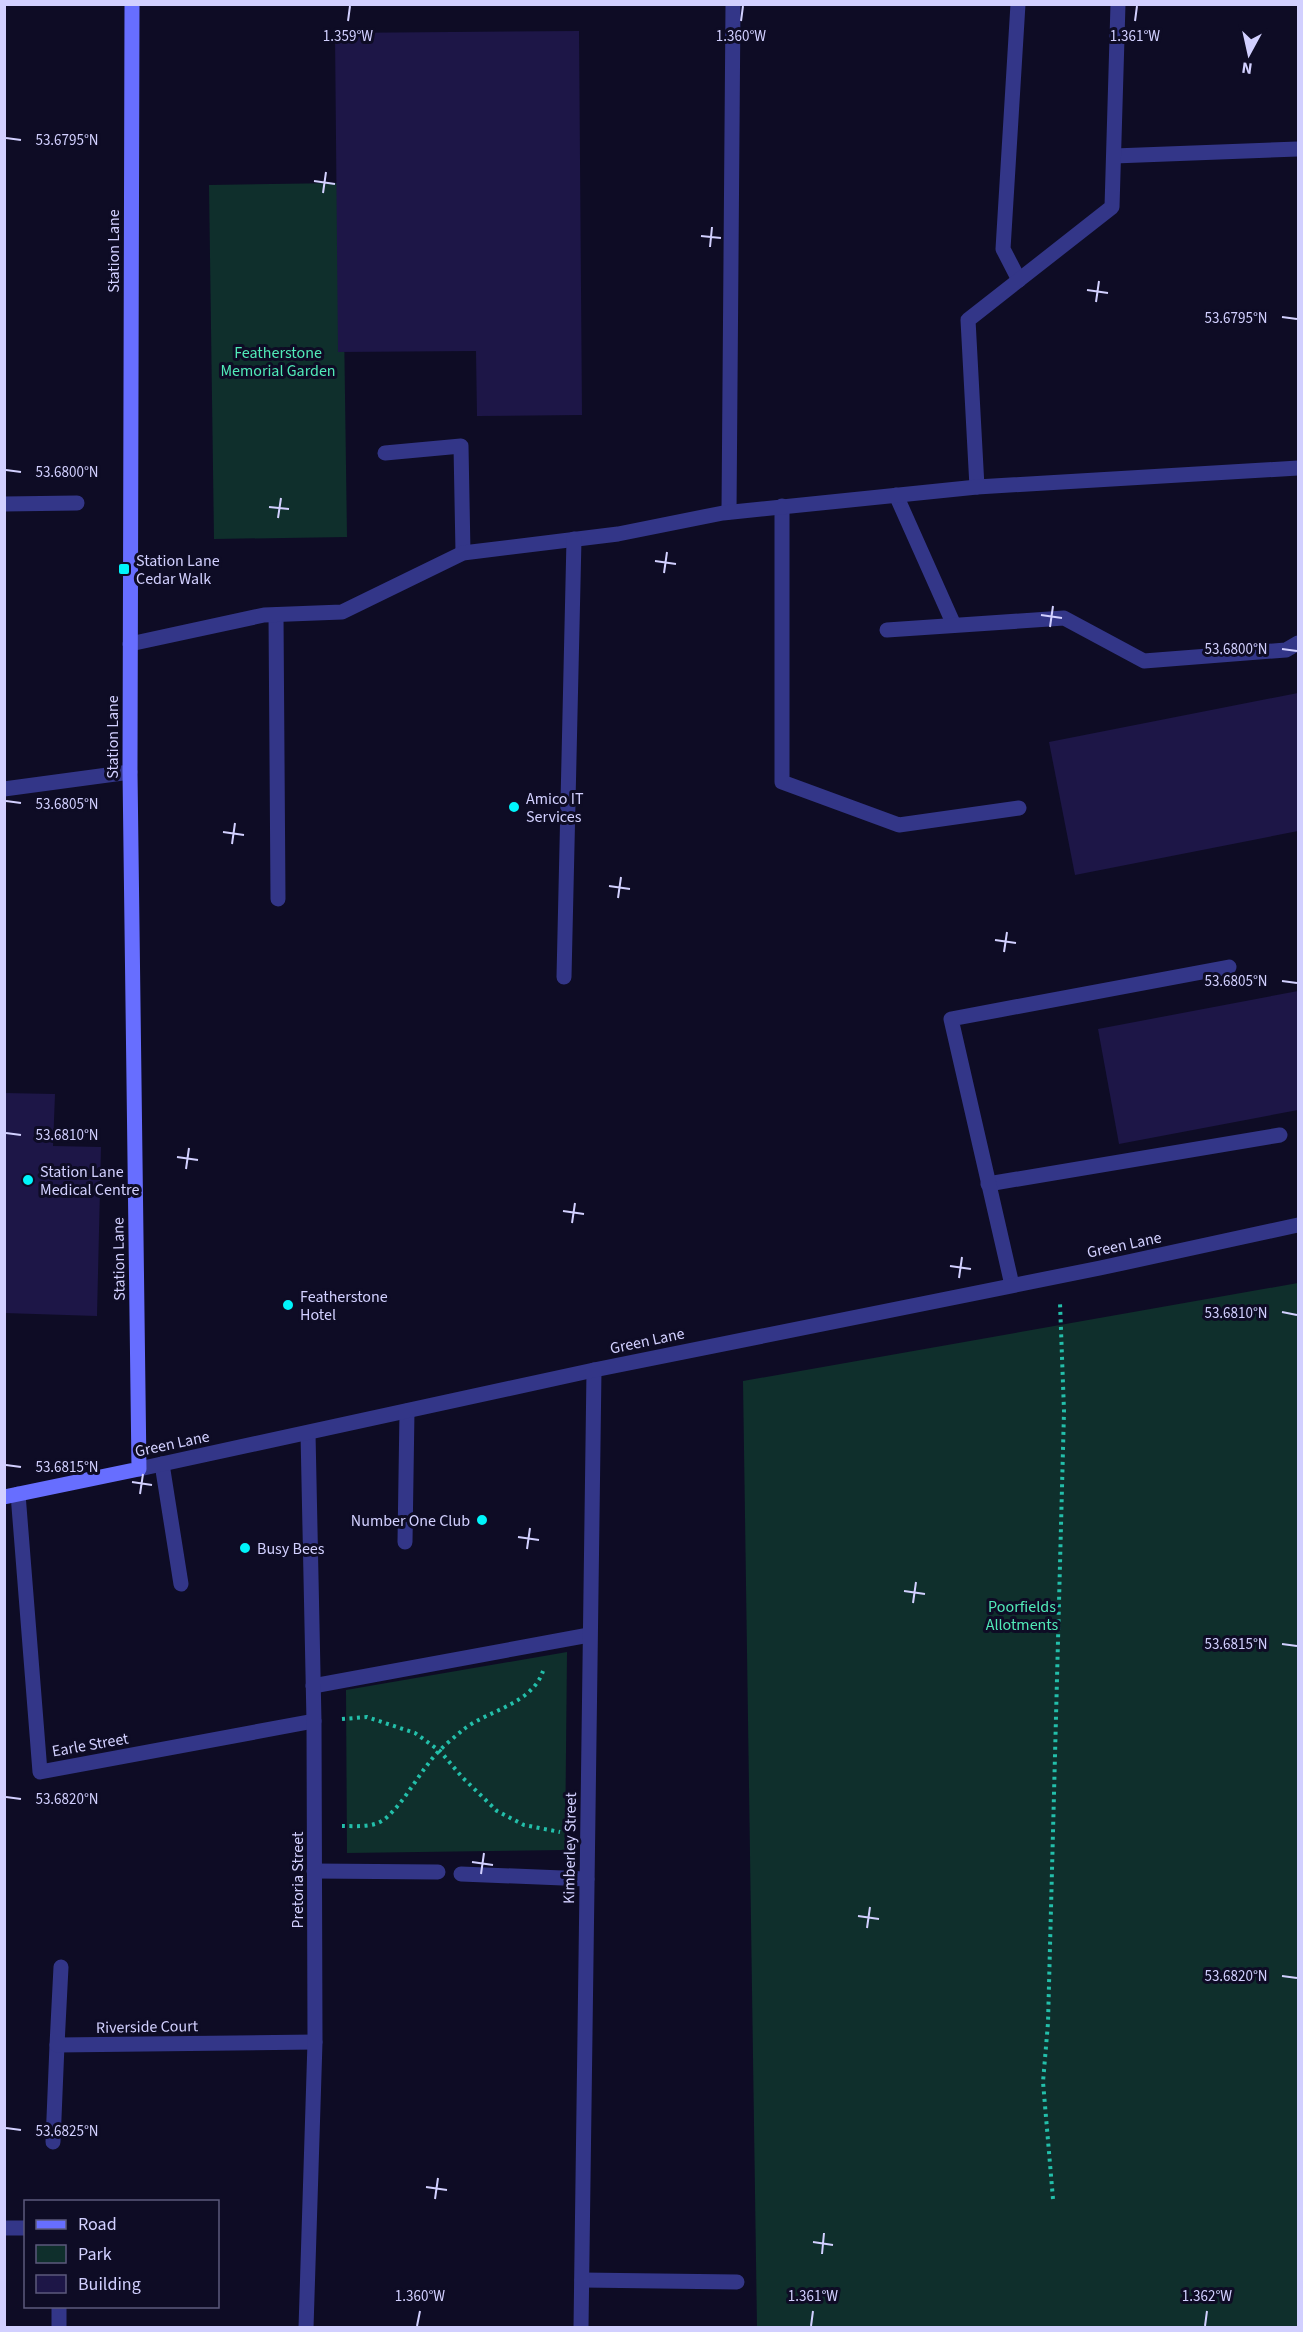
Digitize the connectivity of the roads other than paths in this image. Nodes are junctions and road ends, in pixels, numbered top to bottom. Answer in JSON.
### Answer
{"nodes":[{"id":1,"x":132,"y":4,"type":"edge"},
{"id":2,"x":733,"y":4,"type":"edge"},
{"id":3,"x":1018,"y":4,"type":"edge"},
{"id":4,"x":1118,"y":4,"type":"edge"},
{"id":5,"x":1299,"y":149,"type":"edge"},
{"id":6,"x":1113,"y":156,"type":"junction"},
{"id":7,"x":1019,"y":280,"type":"junction"},
{"id":8,"x":385,"y":453,"type":"dead end"},
{"id":9,"x":1299,"y":468,"type":"edge"},
{"id":10,"x":977,"y":487,"type":"junction"},
{"id":11,"x":896,"y":495,"type":"junction"},
{"id":12,"x":76,"y":503,"type":"dead end"},
{"id":13,"x":4,"y":504,"type":"edge"},
{"id":14,"x":782,"y":506,"type":"junction"},
{"id":15,"x":729,"y":512,"type":"junction"},
{"id":16,"x":574,"y":539,"type":"junction"},
{"id":17,"x":464,"y":552,"type":"junction"},
{"id":18,"x":276,"y":615,"type":"junction"},
{"id":19,"x":954,"y":625,"type":"junction"},
{"id":20,"x":887,"y":630,"type":"dead end"},
{"id":21,"x":1299,"y":643,"type":"edge"},
{"id":22,"x":130,"y":644,"type":"junction"},
{"id":23,"x":130,"y":772,"type":"junction"},
{"id":24,"x":4,"y":789,"type":"edge"},
{"id":25,"x":1019,"y":808,"type":"dead end"},
{"id":26,"x":278,"y":899,"type":"dead end"},
{"id":27,"x":1229,"y":967,"type":"dead end"},
{"id":28,"x":564,"y":977,"type":"dead end"},
{"id":29,"x":1280,"y":1135,"type":"dead end"},
{"id":30,"x":988,"y":1184,"type":"junction"},
{"id":31,"x":1299,"y":1225,"type":"edge"},
{"id":32,"x":1012,"y":1285,"type":"junction"},
{"id":33,"x":594,"y":1370,"type":"junction"},
{"id":34,"x":407,"y":1411,"type":"junction"},
{"id":35,"x":308,"y":1433,"type":"junction"},
{"id":36,"x":162,"y":1464,"type":"junction"},
{"id":37,"x":139,"y":1469,"type":"junction"},
{"id":38,"x":11,"y":1495,"type":"edge"},
{"id":39,"x":405,"y":1542,"type":"dead end"},
{"id":40,"x":181,"y":1584,"type":"dead end"},
{"id":41,"x":589,"y":1635,"type":"junction"},
{"id":42,"x":313,"y":1686,"type":"junction"},
{"id":43,"x":314,"y":1721,"type":"junction"},
{"id":44,"x":314,"y":1871,"type":"junction"},
{"id":45,"x":438,"y":1872,"type":"dead end"},
{"id":46,"x":460,"y":1874,"type":"dead end"},
{"id":47,"x":587,"y":1879,"type":"junction"},
{"id":48,"x":61,"y":1967,"type":"dead end"},
{"id":49,"x":315,"y":2042,"type":"junction"},
{"id":50,"x":57,"y":2045,"type":"junction"},
{"id":51,"x":53,"y":2142,"type":"dead end"},
{"id":52,"x":5,"y":2228,"type":"edge"},
{"id":53,"x":24,"y":2228,"type":"edge"},
{"id":54,"x":582,"y":2280,"type":"junction"},
{"id":55,"x":737,"y":2282,"type":"dead end"},
{"id":56,"x":59,"y":2308,"type":"edge"},
{"id":57,"x":60,"y":2328,"type":"edge"},
{"id":58,"x":306,"y":2328,"type":"edge"},
{"id":59,"x":581,"y":2328,"type":"edge"}],
"edges":[{"from":1,"to":22,"type":"main road","name":"Station Lane"},
{"from":2,"to":15,"type":"street"},
{"from":3,"to":7,"type":"street"},
{"from":4,"to":6,"type":"street"},
{"from":5,"to":6,"type":"street"},
{"from":6,"to":7,"type":"street"},
{"from":7,"to":10,"type":"street"},
{"from":8,"to":17,"type":"street"},
{"from":9,"to":10,"type":"street"},
{"from":10,"to":11,"type":"street"},
{"from":11,"to":14,"type":"street"},
{"from":11,"to":19,"type":"street"},
{"from":12,"to":13,"type":"street"},
{"from":14,"to":15,"type":"street"},
{"from":14,"to":25,"type":"street"},
{"from":15,"to":16,"type":"street"},
{"from":16,"to":17,"type":"street"},
{"from":16,"to":28,"type":"street"},
{"from":17,"to":18,"type":"street"},
{"from":18,"to":22,"type":"street"},
{"from":18,"to":26,"type":"street"},
{"from":19,"to":20,"type":"street"},
{"from":19,"to":21,"type":"street"},
{"from":22,"to":23,"type":"main road","name":"Station Lane"},
{"from":23,"to":24,"type":"street"},
{"from":23,"to":37,"type":"main road","name":"Station Lane"},
{"from":27,"to":30,"type":"street"},
{"from":29,"to":30,"type":"street"},
{"from":30,"to":32,"type":"street"},
{"from":31,"to":32,"type":"street","name":"Green Lane"},
{"from":32,"to":33,"type":"street","name":"Green Lane"},
{"from":33,"to":34,"type":"street","name":"Green Lane"},
{"from":33,"to":41,"type":"street","name":"Kimberley Street"},
{"from":34,"to":35,"type":"street","name":"Green Lane"},
{"from":34,"to":39,"type":"street"},
{"from":35,"to":36,"type":"street","name":"Green Lane"},
{"from":35,"to":42,"type":"street","name":"Pretoria Street"},
{"from":36,"to":37,"type":"street","name":"Green Lane"},
{"from":36,"to":40,"type":"street"},
{"from":37,"to":38,"type":"main road","name":"Green Lane"},
{"from":38,"to":43,"type":"street","name":"Earle Street"},
{"from":41,"to":42,"type":"street"},
{"from":41,"to":47,"type":"street","name":"Kimberley Street"},
{"from":42,"to":43,"type":"street","name":"Pretoria Street"},
{"from":43,"to":44,"type":"street","name":"Pretoria Street"},
{"from":44,"to":45,"type":"street"},
{"from":44,"to":49,"type":"street","name":"Pretoria Street"},
{"from":46,"to":47,"type":"street"},
{"from":47,"to":54,"type":"street","name":"Kimberley Street"},
{"from":48,"to":50,"type":"street"},
{"from":49,"to":50,"type":"street","name":"Riverside Court"},
{"from":49,"to":58,"type":"street","name":"Pretoria Street"},
{"from":50,"to":51,"type":"street"},
{"from":52,"to":53,"type":"street"},
{"from":54,"to":55,"type":"street"},
{"from":54,"to":59,"type":"street","name":"Kimberley Street"},
{"from":56,"to":57,"type":"street"}]}
